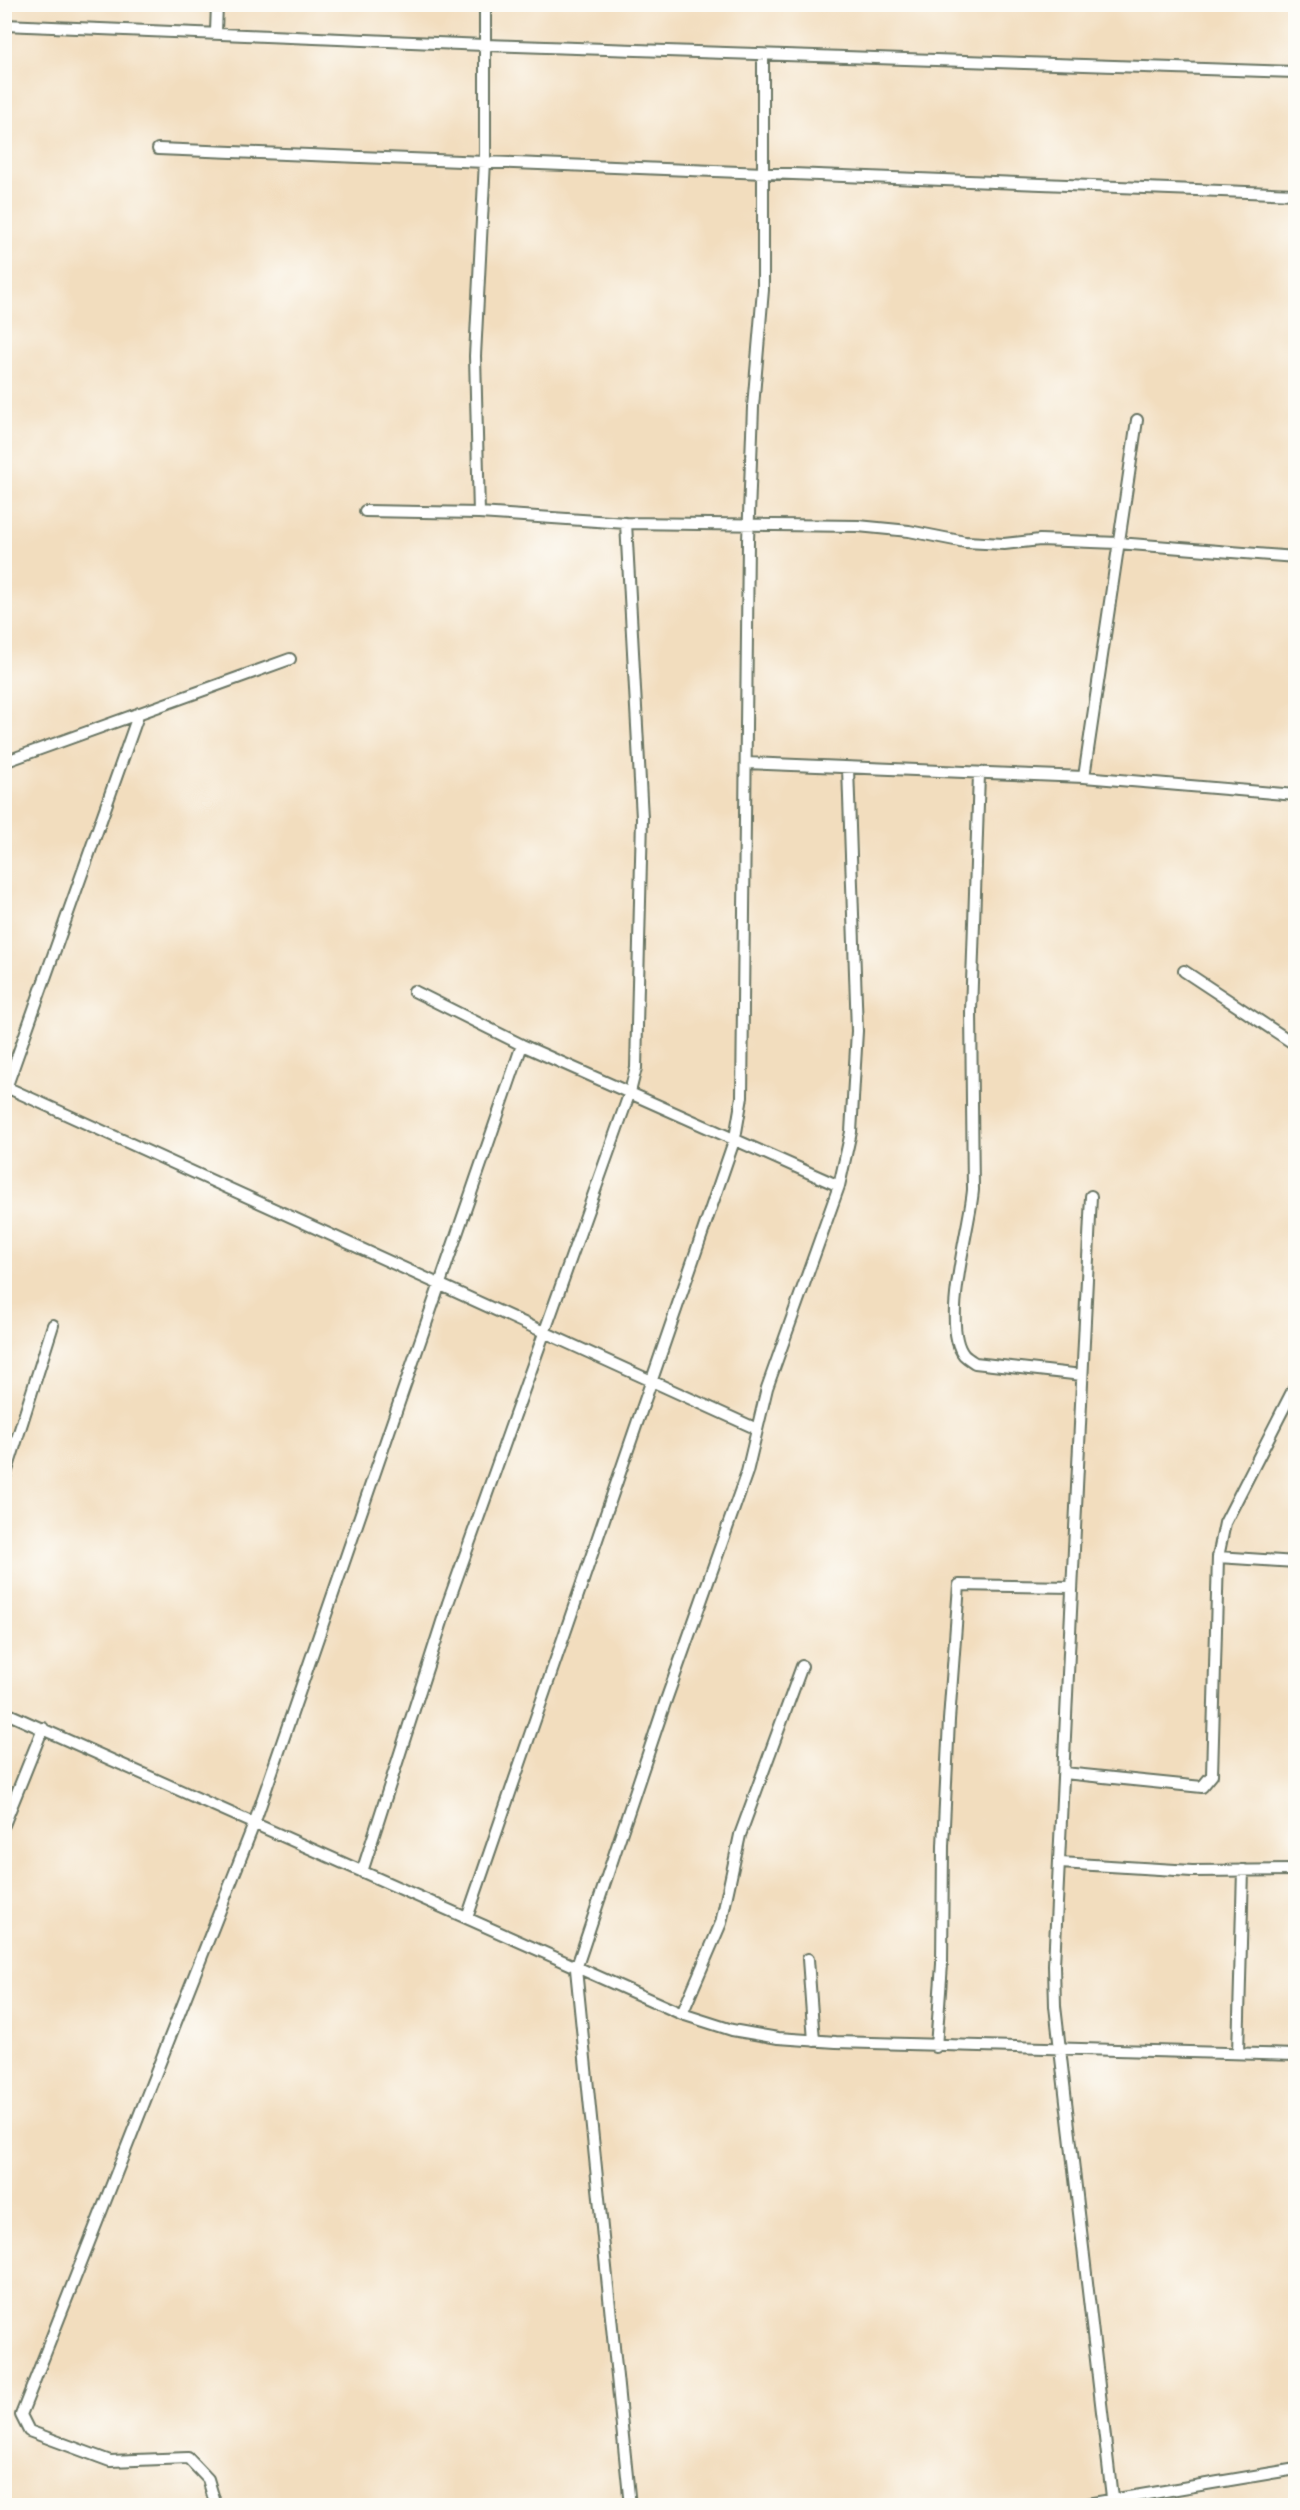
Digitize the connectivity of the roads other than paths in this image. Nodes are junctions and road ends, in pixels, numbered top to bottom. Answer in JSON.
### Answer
{"nodes":[{"id":1,"x":217,"y":4,"type":"edge"},
{"id":2,"x":485,"y":4,"type":"edge"},
{"id":3,"x":4,"y":25,"type":"edge"},
{"id":4,"x":216,"y":32,"type":"junction"},
{"id":5,"x":484,"y":45,"type":"junction"},
{"id":6,"x":763,"y":55,"type":"junction"},
{"id":7,"x":1296,"y":72,"type":"edge"},
{"id":8,"x":158,"y":149,"type":"dead end"},
{"id":9,"x":485,"y":161,"type":"junction"},
{"id":10,"x":764,"y":171,"type":"junction"},
{"id":11,"x":1296,"y":194,"type":"edge"},
{"id":12,"x":1137,"y":420,"type":"dead end"},
{"id":13,"x":365,"y":511,"type":"dead end"},
{"id":14,"x":479,"y":513,"type":"junction"},
{"id":15,"x":626,"y":524,"type":"junction"},
{"id":16,"x":748,"y":526,"type":"junction"},
{"id":17,"x":1118,"y":543,"type":"junction"},
{"id":18,"x":1296,"y":557,"type":"edge"},
{"id":19,"x":290,"y":659,"type":"dead end"},
{"id":20,"x":139,"y":713,"type":"junction"},
{"id":21,"x":4,"y":762,"type":"edge"},
{"id":22,"x":746,"y":764,"type":"junction"},
{"id":23,"x":848,"y":768,"type":"junction"},
{"id":24,"x":979,"y":774,"type":"junction"},
{"id":25,"x":1084,"y":777,"type":"junction"},
{"id":26,"x":1296,"y":795,"type":"edge"},
{"id":27,"x":1184,"y":971,"type":"dead end"},
{"id":28,"x":414,"y":991,"type":"dead end"},
{"id":29,"x":522,"y":1045,"type":"junction"},
{"id":30,"x":1296,"y":1045,"type":"edge"},
{"id":31,"x":5,"y":1090,"type":"edge"},
{"id":32,"x":630,"y":1092,"type":"junction"},
{"id":33,"x":735,"y":1138,"type":"junction"},
{"id":34,"x":839,"y":1186,"type":"junction"},
{"id":35,"x":1091,"y":1196,"type":"dead end"},
{"id":36,"x":440,"y":1284,"type":"junction"},
{"id":37,"x":53,"y":1326,"type":"dead end"},
{"id":38,"x":545,"y":1332,"type":"junction"},
{"id":39,"x":1082,"y":1375,"type":"junction"},
{"id":40,"x":653,"y":1381,"type":"junction"},
{"id":41,"x":1296,"y":1384,"type":"edge"},
{"id":42,"x":757,"y":1429,"type":"junction"},
{"id":43,"x":4,"y":1480,"type":"edge"},
{"id":44,"x":1218,"y":1557,"type":"junction"},
{"id":45,"x":1296,"y":1562,"type":"edge"},
{"id":46,"x":1072,"y":1587,"type":"junction"},
{"id":47,"x":802,"y":1666,"type":"dead end"},
{"id":48,"x":4,"y":1712,"type":"edge"},
{"id":49,"x":43,"y":1728,"type":"junction"},
{"id":50,"x":1064,"y":1773,"type":"junction"},
{"id":51,"x":254,"y":1824,"type":"junction"},
{"id":52,"x":4,"y":1825,"type":"edge"},
{"id":53,"x":1060,"y":1863,"type":"junction"},
{"id":54,"x":1243,"y":1870,"type":"junction"},
{"id":55,"x":1296,"y":1870,"type":"edge"},
{"id":56,"x":362,"y":1872,"type":"junction"},
{"id":57,"x":467,"y":1918,"type":"junction"},
{"id":58,"x":808,"y":1959,"type":"dead end"},
{"id":59,"x":576,"y":1969,"type":"junction"},
{"id":60,"x":682,"y":2014,"type":"junction"},
{"id":61,"x":814,"y":2041,"type":"junction"},
{"id":62,"x":936,"y":2047,"type":"junction"},
{"id":63,"x":1061,"y":2049,"type":"junction"},
{"id":64,"x":1238,"y":2053,"type":"junction"},
{"id":65,"x":1296,"y":2055,"type":"edge"},
{"id":66,"x":1296,"y":2469,"type":"edge"},
{"id":67,"x":1112,"y":2498,"type":"junction"},
{"id":68,"x":216,"y":2505,"type":"edge"},
{"id":69,"x":630,"y":2505,"type":"edge"},
{"id":70,"x":1075,"y":2505,"type":"edge"}],
"edges":[{"from":1,"to":4,"type":"street"},
{"from":2,"to":5,"type":"street"},
{"from":3,"to":4,"type":"street"},
{"from":4,"to":5,"type":"street"},
{"from":5,"to":6,"type":"street"},
{"from":5,"to":9,"type":"street"},
{"from":6,"to":7,"type":"street"},
{"from":6,"to":10,"type":"street"},
{"from":8,"to":9,"type":"street"},
{"from":9,"to":10,"type":"street"},
{"from":9,"to":14,"type":"street"},
{"from":10,"to":11,"type":"street"},
{"from":10,"to":16,"type":"street"},
{"from":12,"to":17,"type":"street"},
{"from":13,"to":14,"type":"street"},
{"from":14,"to":15,"type":"street"},
{"from":15,"to":16,"type":"street"},
{"from":15,"to":32,"type":"street"},
{"from":16,"to":17,"type":"street"},
{"from":16,"to":22,"type":"street"},
{"from":17,"to":18,"type":"street"},
{"from":17,"to":25,"type":"street"},
{"from":19,"to":20,"type":"street"},
{"from":20,"to":21,"type":"street"},
{"from":20,"to":31,"type":"street"},
{"from":22,"to":23,"type":"street"},
{"from":22,"to":33,"type":"street"},
{"from":23,"to":24,"type":"street"},
{"from":23,"to":34,"type":"street"},
{"from":24,"to":25,"type":"street"},
{"from":24,"to":39,"type":"street"},
{"from":25,"to":26,"type":"street"},
{"from":27,"to":30,"type":"street"},
{"from":28,"to":29,"type":"street"},
{"from":29,"to":32,"type":"street"},
{"from":29,"to":36,"type":"street"},
{"from":31,"to":36,"type":"street"},
{"from":32,"to":33,"type":"street"},
{"from":32,"to":38,"type":"street"},
{"from":33,"to":34,"type":"street"},
{"from":33,"to":40,"type":"street"},
{"from":34,"to":42,"type":"street"},
{"from":35,"to":39,"type":"street"},
{"from":36,"to":38,"type":"street"},
{"from":36,"to":51,"type":"street"},
{"from":37,"to":43,"type":"street"},
{"from":38,"to":40,"type":"street"},
{"from":38,"to":56,"type":"street"},
{"from":39,"to":46,"type":"street"},
{"from":40,"to":42,"type":"street"},
{"from":40,"to":57,"type":"street"},
{"from":41,"to":44,"type":"street"},
{"from":42,"to":59,"type":"street"},
{"from":44,"to":45,"type":"street"},
{"from":44,"to":50,"type":"street"},
{"from":46,"to":50,"type":"street"},
{"from":46,"to":62,"type":"street"},
{"from":47,"to":60,"type":"street"},
{"from":48,"to":49,"type":"street"},
{"from":49,"to":51,"type":"street"},
{"from":49,"to":52,"type":"street"},
{"from":50,"to":53,"type":"street"},
{"from":51,"to":56,"type":"street"},
{"from":51,"to":68,"type":"street"},
{"from":53,"to":54,"type":"street"},
{"from":53,"to":63,"type":"street"},
{"from":54,"to":55,"type":"street"},
{"from":54,"to":64,"type":"street"},
{"from":56,"to":57,"type":"street"},
{"from":57,"to":59,"type":"street"},
{"from":58,"to":61,"type":"street"},
{"from":59,"to":60,"type":"street"},
{"from":59,"to":69,"type":"street"},
{"from":60,"to":61,"type":"street"},
{"from":61,"to":62,"type":"street"},
{"from":62,"to":63,"type":"street"},
{"from":63,"to":64,"type":"street"},
{"from":63,"to":67,"type":"street"},
{"from":64,"to":65,"type":"street"},
{"from":66,"to":67,"type":"street"},
{"from":67,"to":70,"type":"street"}]}
